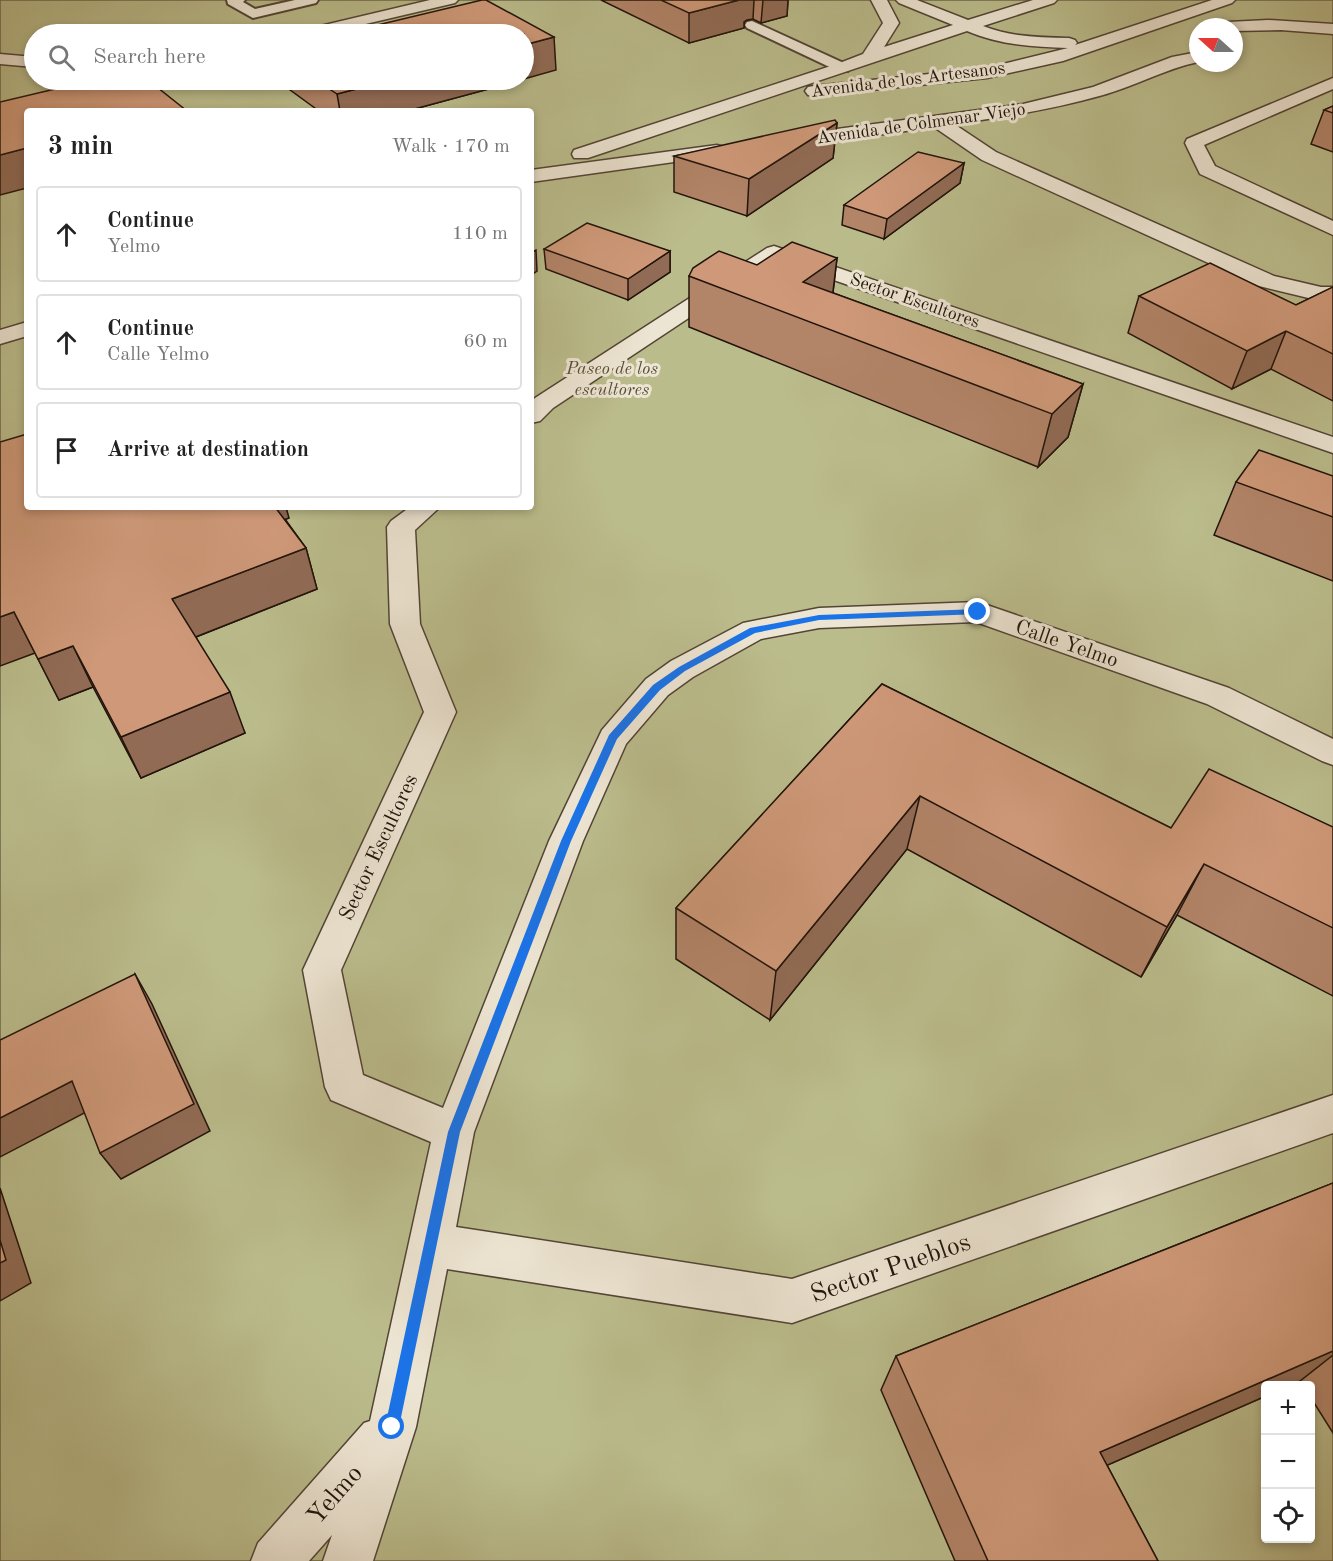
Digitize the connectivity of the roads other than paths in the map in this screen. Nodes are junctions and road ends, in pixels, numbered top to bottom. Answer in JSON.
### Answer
{"nodes":[{"id":1,"x":238,"y":0,"type":"edge"},
{"id":2,"x":311,"y":0,"type":"edge"},
{"id":3,"x":450,"y":0,"type":"edge"},
{"id":4,"x":879,"y":0,"type":"edge"},
{"id":5,"x":904,"y":0,"type":"edge"},
{"id":6,"x":1049,"y":0,"type":"edge"},
{"id":7,"x":1227,"y":0,"type":"edge"},
{"id":8,"x":1018,"y":9,"type":"junction"},
{"id":9,"x":348,"y":24,"type":"edge"},
{"id":10,"x":752,"y":25,"type":"dead end"},
{"id":11,"x":968,"y":25,"type":"junction"},
{"id":12,"x":1243,"y":26,"type":"edge"},
{"id":13,"x":1333,"y":29,"type":"edge"},
{"id":14,"x":1184,"y":32,"type":"dead end"},
{"id":15,"x":1114,"y":39,"type":"junction"},
{"id":16,"x":1289,"y":41,"type":"dead end"},
{"id":17,"x":1333,"y":42,"type":"edge"},
{"id":18,"x":1077,"y":43,"type":"junction"},
{"id":19,"x":869,"y":57,"type":"junction"},
{"id":20,"x":0,"y":59,"type":"edge"},
{"id":21,"x":1189,"y":59,"type":"edge"},
{"id":22,"x":24,"y":61,"type":"edge"},
{"id":23,"x":843,"y":68,"type":"junction"},
{"id":24,"x":1331,"y":86,"type":"edge"},
{"id":25,"x":758,"y":96,"type":"junction"},
{"id":26,"x":939,"y":122,"type":"junction"},
{"id":27,"x":776,"y":144,"type":"edge"},
{"id":28,"x":729,"y":150,"type":"edge"},
{"id":29,"x":534,"y":169,"type":"edge"},
{"id":30,"x":534,"y":176,"type":"edge"},
{"id":31,"x":1333,"y":229,"type":"edge"},
{"id":32,"x":1333,"y":294,"type":"edge"},
{"id":33,"x":24,"y":330,"type":"edge"},
{"id":34,"x":0,"y":337,"type":"edge"},
{"id":35,"x":534,"y":413,"type":"edge"},
{"id":36,"x":1333,"y":445,"type":"edge"},
{"id":37,"x":423,"y":510,"type":"edge"},
{"id":38,"x":657,"y":687,"type":"joint"},
{"id":39,"x":1333,"y":753,"type":"edge"},
{"id":40,"x":1333,"y":1114,"type":"edge"},
{"id":41,"x":454,"y":1132,"type":"junction"},
{"id":42,"x":430,"y":1245,"type":"junction"},
{"id":43,"x":392,"y":1427,"type":"junction"},
{"id":44,"x":276,"y":1561,"type":"edge"},
{"id":45,"x":348,"y":1561,"type":"edge"}],
"edges":[{"from":1,"to":2,"type":"lane"},
{"from":3,"to":9,"type":"street"},
{"from":4,"to":19,"type":"street"},
{"from":5,"to":11,"type":"street"},
{"from":6,"to":8,"type":"street","name":"Avenida de los Artesanos"},
{"from":7,"to":15,"type":"street","name":"Avenida de los Artesanos"},
{"from":8,"to":11,"type":"street","name":"Avenida de los Artesanos"},
{"from":8,"to":18,"type":"street"},
{"from":10,"to":23,"type":"lane"},
{"from":11,"to":18,"type":"street"},
{"from":11,"to":19,"type":"street","name":"Avenida de los Artesanos"},
{"from":12,"to":13,"type":"street"},
{"from":14,"to":15,"type":"street"},
{"from":15,"to":18,"type":"street"},
{"from":15,"to":25,"type":"street","name":"Avenida de los Artesanos"},
{"from":16,"to":17,"type":"street"},
{"from":19,"to":23,"type":"street","name":"Avenida de los Artesanos"},
{"from":20,"to":22,"type":"street"},
{"from":21,"to":26,"type":"street","name":"Avenida de Colmenar Viejo"},
{"from":23,"to":25,"type":"street","name":"Avenida de los Artesanos"},
{"from":24,"to":31,"type":"street"},
{"from":25,"to":29,"type":"street","name":"Avenida de los Artesanos"},
{"from":26,"to":27,"type":"street","name":"Avenida de Colmenar Viejo"},
{"from":26,"to":32,"type":"street"},
{"from":28,"to":30,"type":"street"},
{"from":33,"to":34,"type":"street"},
{"from":35,"to":36,"type":"street","name":"Sector Escultores"},
{"from":37,"to":41,"type":"street","name":"Sector Escultores"},
{"from":38,"to":39,"type":"street","name":"Calle Yelmo"},
{"from":38,"to":41,"type":"street","name":"Yelmo"},
{"from":40,"to":42,"type":"street","name":"Sector Pueblos"},
{"from":41,"to":42,"type":"street","name":"Yelmo"},
{"from":42,"to":43,"type":"street","name":"Yelmo"},
{"from":43,"to":44,"type":"street","name":"Yelmo"},
{"from":43,"to":45,"type":"street","name":"Yelmo"}]}
